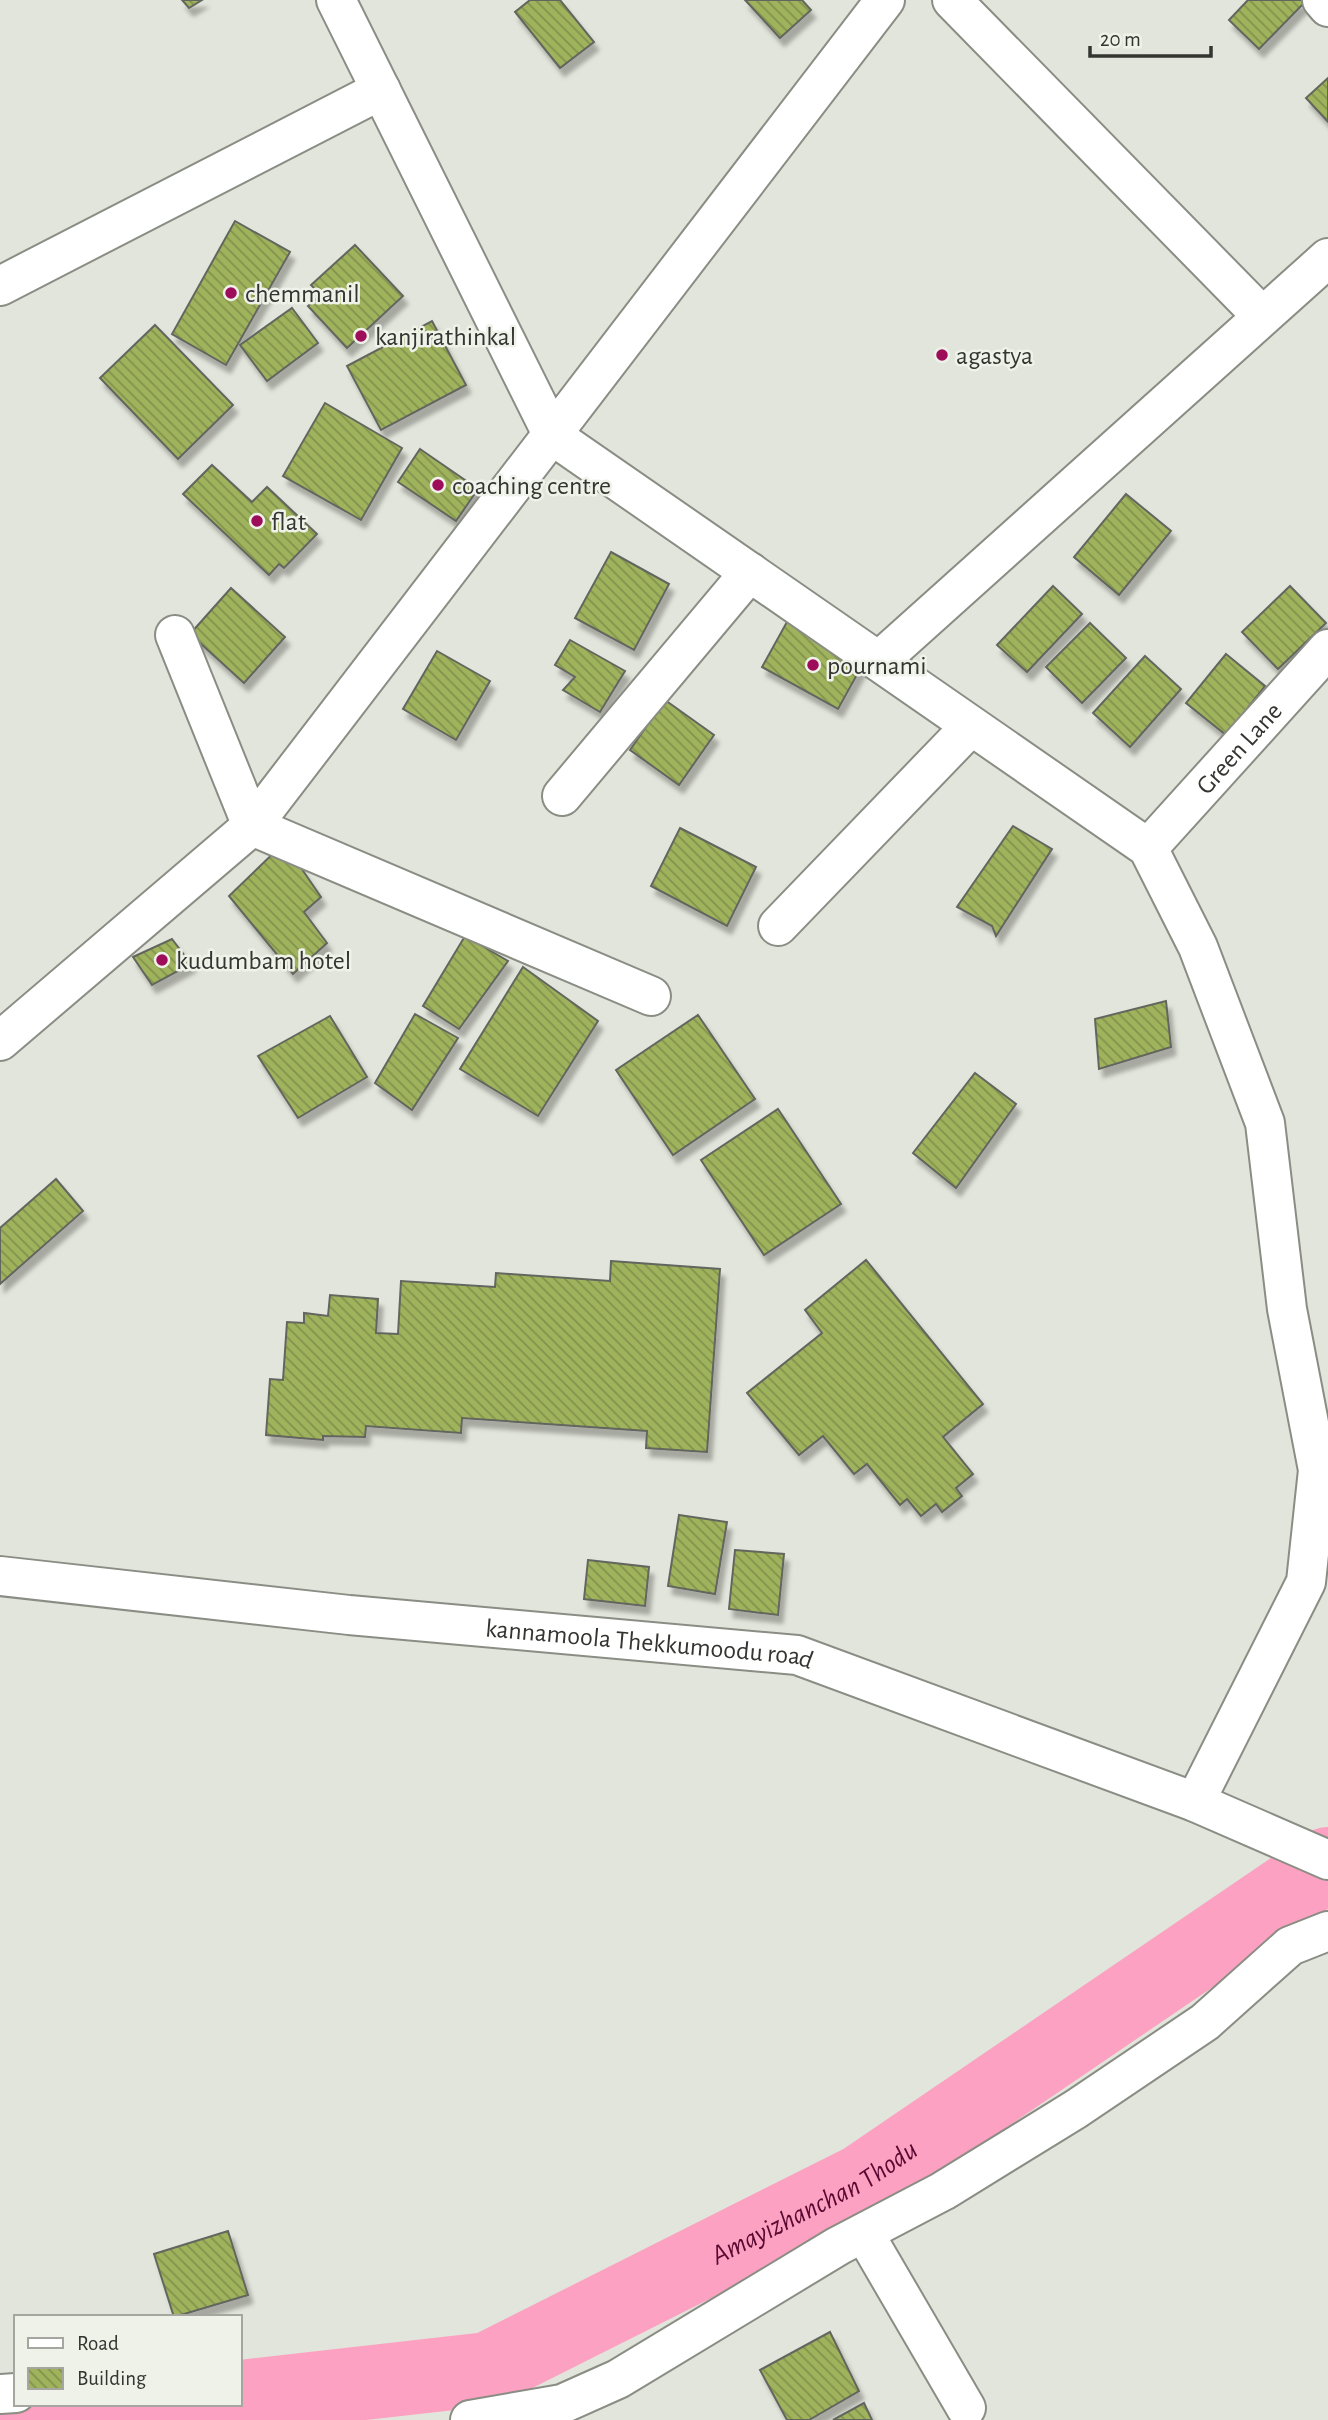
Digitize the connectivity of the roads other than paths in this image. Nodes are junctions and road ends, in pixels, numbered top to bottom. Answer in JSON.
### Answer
{"nodes":[{"id":1,"x":336,"y":0,"type":"edge"},
{"id":2,"x":885,"y":0,"type":"edge"},
{"id":3,"x":952,"y":0,"type":"edge"},
{"id":4,"x":1322,"y":0,"type":"edge"},
{"id":5,"x":1328,"y":7,"type":"edge"},
{"id":6,"x":381,"y":90,"type":"junction"},
{"id":7,"x":1328,"y":258,"type":"edge"},
{"id":8,"x":0,"y":286,"type":"edge"},
{"id":9,"x":1262,"y":316,"type":"junction"},
{"id":10,"x":553,"y":436,"type":"junction"},
{"id":11,"x":750,"y":572,"type":"junction"},
{"id":12,"x":175,"y":635,"type":"dead end"},
{"id":13,"x":1328,"y":649,"type":"edge"},
{"id":14,"x":879,"y":661,"type":"junction"},
{"id":15,"x":971,"y":726,"type":"junction"},
{"id":16,"x":562,"y":796,"type":"dead end"},
{"id":17,"x":251,"y":826,"type":"junction"},
{"id":18,"x":1148,"y":848,"type":"junction"},
{"id":19,"x":778,"y":926,"type":"dead end"},
{"id":20,"x":651,"y":996,"type":"dead end"},
{"id":21,"x":0,"y":1041,"type":"edge"},
{"id":22,"x":0,"y":1576,"type":"edge"},
{"id":23,"x":1195,"y":1802,"type":"junction"},
{"id":24,"x":1328,"y":1860,"type":"edge"},
{"id":25,"x":1328,"y":1931,"type":"edge"},
{"id":26,"x":864,"y":2233,"type":"junction"},
{"id":27,"x":966,"y":2408,"type":"dead end"},
{"id":28,"x":564,"y":2412,"type":"edge"},
{"id":29,"x":470,"y":2420,"type":"edge"}],
"edges":[{"from":1,"to":6,"type":"street"},
{"from":2,"to":10,"type":"street"},
{"from":3,"to":9,"type":"street"},
{"from":4,"to":5,"type":"street"},
{"from":6,"to":8,"type":"street"},
{"from":6,"to":10,"type":"street"},
{"from":7,"to":9,"type":"street"},
{"from":9,"to":14,"type":"street"},
{"from":10,"to":11,"type":"street"},
{"from":10,"to":17,"type":"street"},
{"from":11,"to":14,"type":"street"},
{"from":11,"to":16,"type":"street"},
{"from":12,"to":17,"type":"street"},
{"from":13,"to":18,"type":"street","name":"Green Lane"},
{"from":14,"to":15,"type":"street"},
{"from":15,"to":18,"type":"street"},
{"from":15,"to":19,"type":"street"},
{"from":17,"to":20,"type":"street"},
{"from":17,"to":21,"type":"street"},
{"from":18,"to":23,"type":"street"},
{"from":22,"to":23,"type":"street","name":"kannamoola Thekkumoodu road"},
{"from":23,"to":24,"type":"street","name":"kannamoola Thekkumoodu road"},
{"from":25,"to":26,"type":"street"},
{"from":26,"to":27,"type":"street"},
{"from":26,"to":28,"type":"street"},
{"from":28,"to":29,"type":"street"}]}
